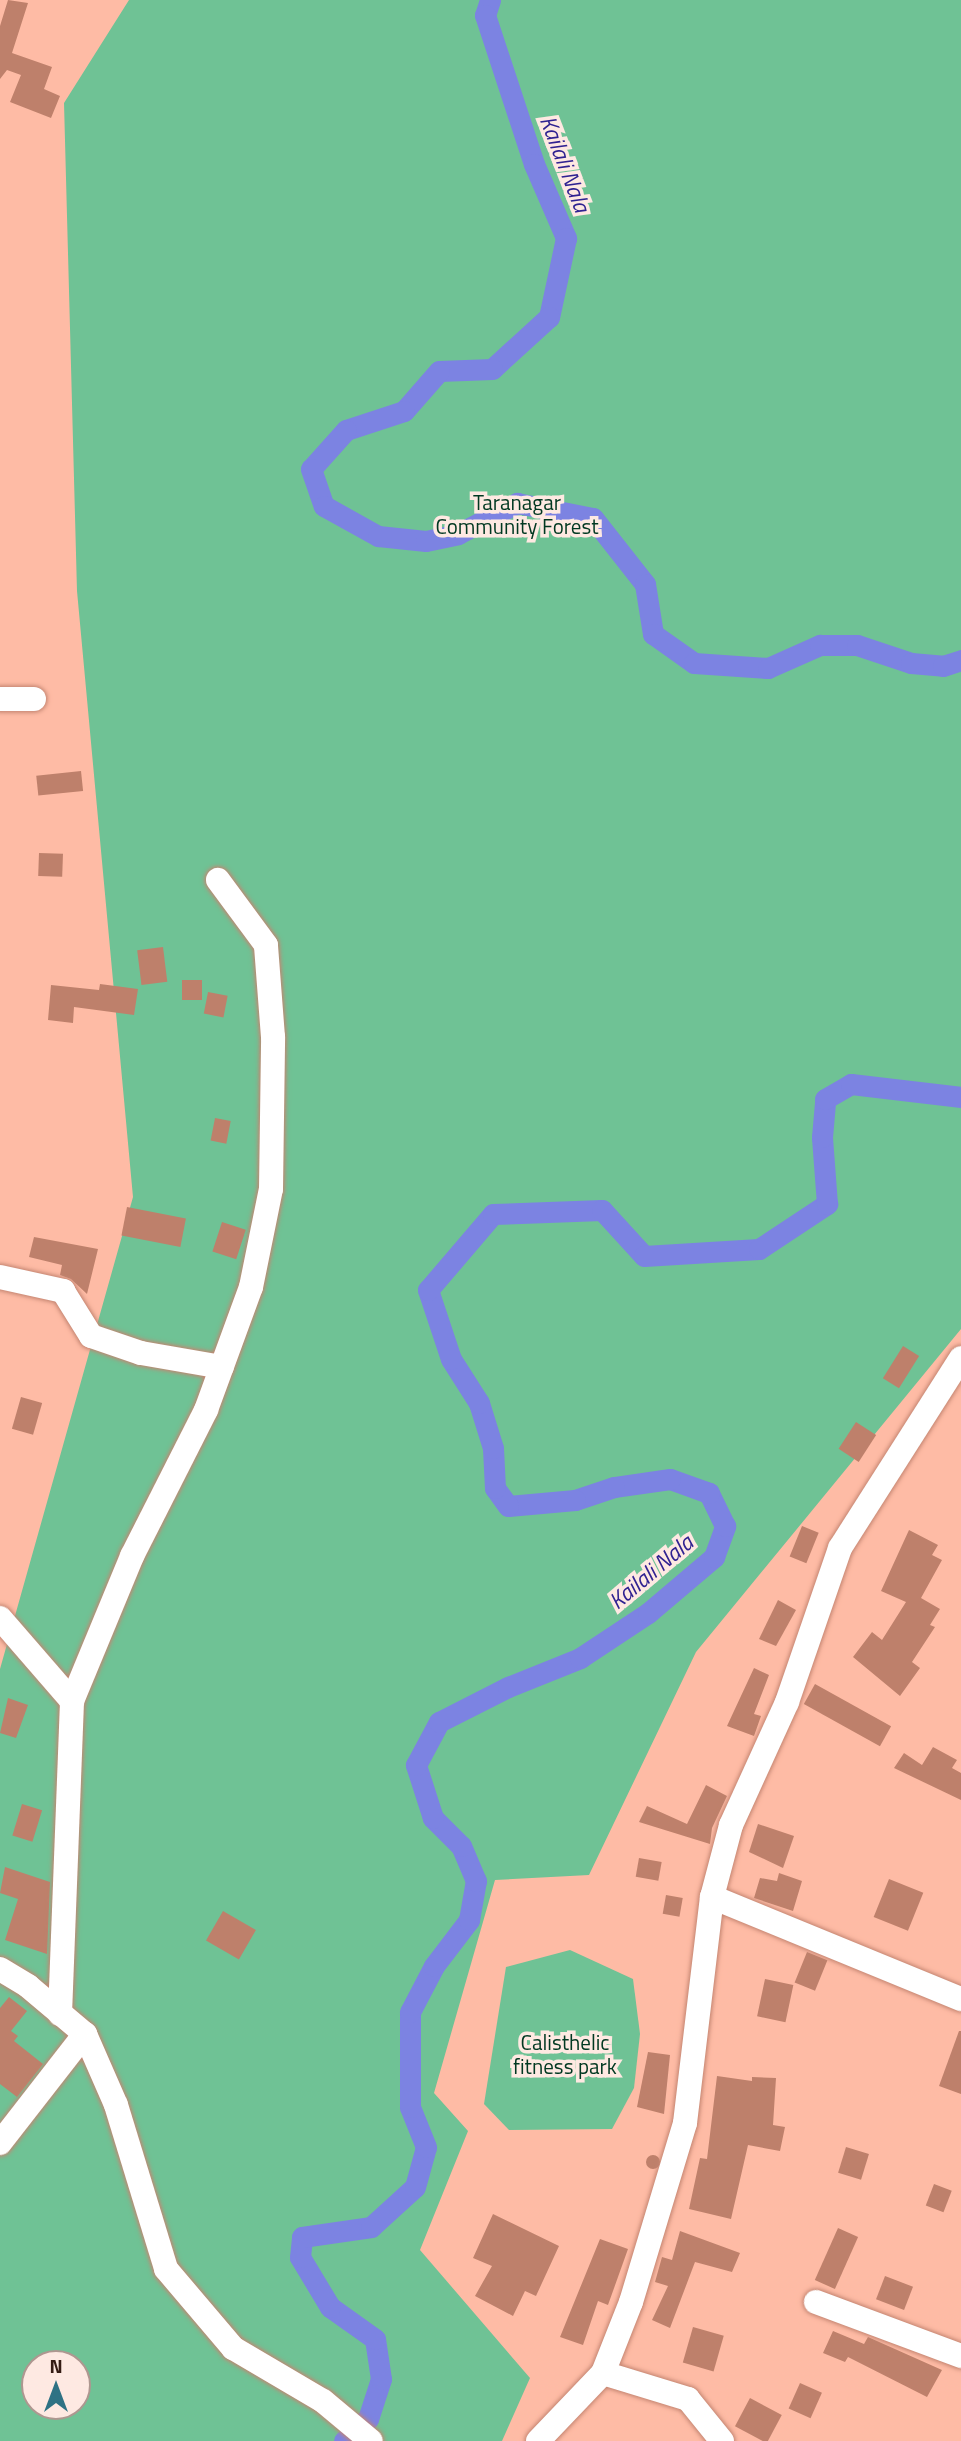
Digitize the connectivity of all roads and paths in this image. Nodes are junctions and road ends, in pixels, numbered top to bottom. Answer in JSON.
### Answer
{"nodes":[{"id":1,"x":0,"y":699,"type":"edge"},
{"id":2,"x":34,"y":699,"type":"dead end"},
{"id":3,"x":218,"y":880,"type":"dead end"},
{"id":4,"x":0,"y":1276,"type":"edge"},
{"id":5,"x":961,"y":1358,"type":"edge"},
{"id":6,"x":222,"y":1367,"type":"junction"},
{"id":7,"x":0,"y":1618,"type":"edge"},
{"id":8,"x":72,"y":1701,"type":"junction"},
{"id":9,"x":712,"y":1897,"type":"junction"},
{"id":10,"x":0,"y":1969,"type":"edge"},
{"id":11,"x":961,"y":1999,"type":"edge"},
{"id":12,"x":60,"y":2014,"type":"junction"},
{"id":13,"x":85,"y":2034,"type":"junction"},
{"id":14,"x":0,"y":2143,"type":"edge"},
{"id":15,"x":816,"y":2302,"type":"dead end"},
{"id":16,"x":961,"y":2356,"type":"edge"},
{"id":17,"x":603,"y":2372,"type":"junction"},
{"id":18,"x":371,"y":2441,"type":"edge"},
{"id":19,"x":538,"y":2441,"type":"edge"},
{"id":20,"x":722,"y":2441,"type":"edge"}],
"edges":[{"from":1,"to":2,"type":"street"},
{"from":3,"to":6,"type":"street"},
{"from":4,"to":6,"type":"street"},
{"from":5,"to":9,"type":"street"},
{"from":6,"to":8,"type":"street"},
{"from":7,"to":8,"type":"street"},
{"from":8,"to":12,"type":"street"},
{"from":9,"to":11,"type":"street"},
{"from":9,"to":17,"type":"street"},
{"from":10,"to":12,"type":"street"},
{"from":12,"to":13,"type":"street"},
{"from":13,"to":14,"type":"street"},
{"from":13,"to":18,"type":"street"},
{"from":15,"to":16,"type":"street"},
{"from":17,"to":19,"type":"street"},
{"from":17,"to":20,"type":"street"}]}
